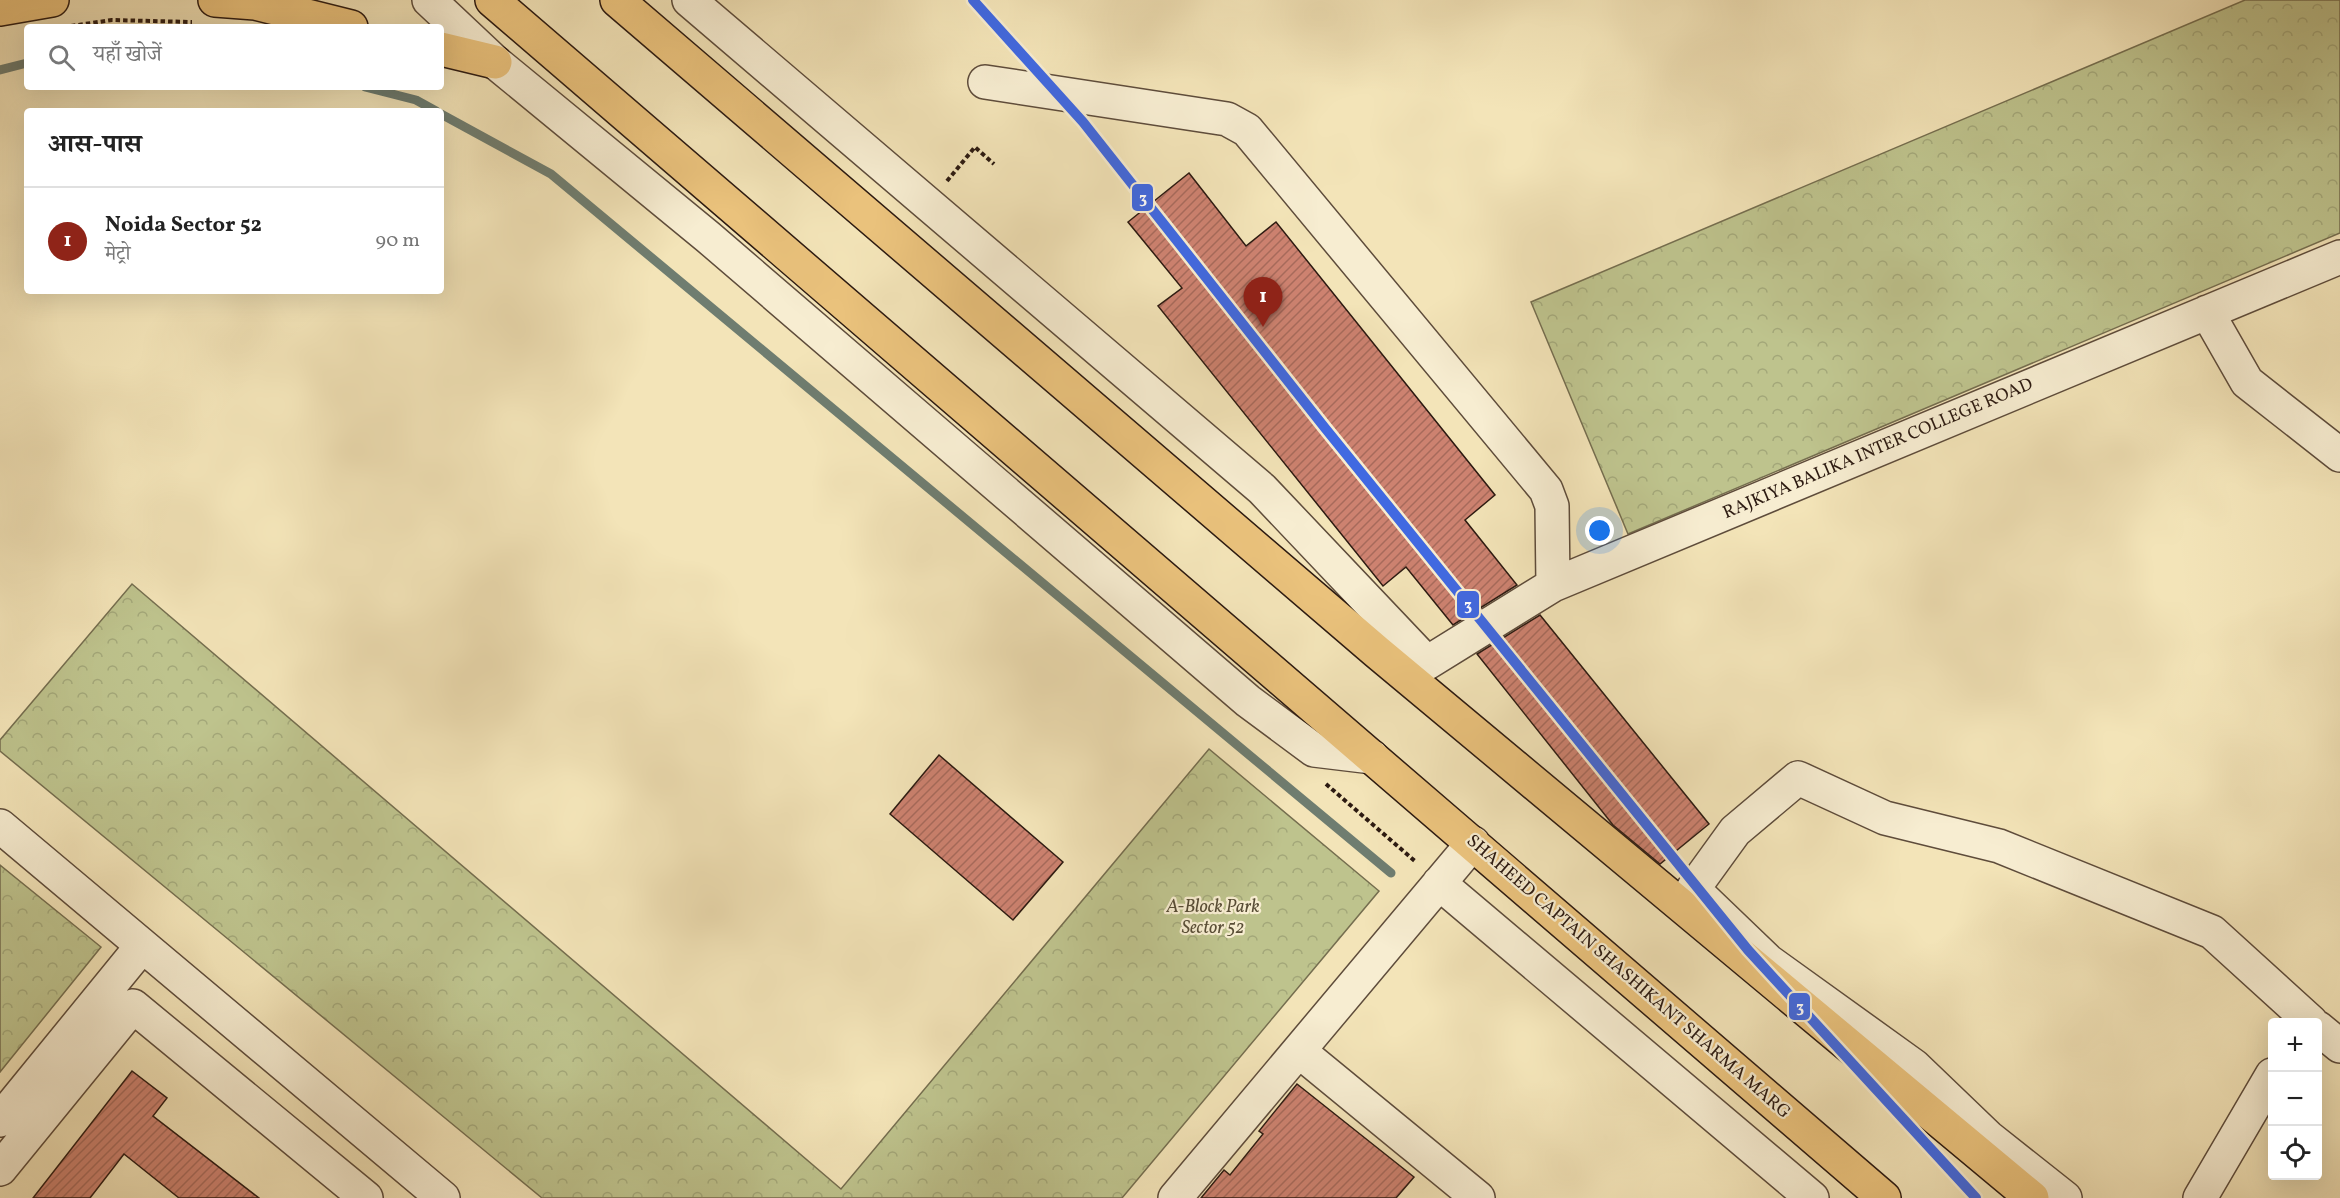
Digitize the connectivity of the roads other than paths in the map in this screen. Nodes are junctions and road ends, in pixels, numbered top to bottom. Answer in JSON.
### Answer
{"nodes":[{"id":1,"x":52,"y":0,"type":"edge"},
{"id":2,"x":429,"y":0,"type":"edge"},
{"id":3,"x":492,"y":0,"type":"edge"},
{"id":4,"x":617,"y":0,"type":"edge"},
{"id":5,"x":689,"y":0,"type":"edge"},
{"id":6,"x":0,"y":9,"type":"edge"},
{"id":7,"x":205,"y":11,"type":"edge"},
{"id":8,"x":339,"y":24,"type":"edge"},
{"id":9,"x":444,"y":50,"type":"edge"},
{"id":10,"x":495,"y":62,"type":"junction"},
{"id":11,"x":986,"y":82,"type":"dead end"},
{"id":12,"x":2340,"y":257,"type":"edge"},
{"id":13,"x":2207,"y":312,"type":"junction"},
{"id":14,"x":2340,"y":455,"type":"edge"},
{"id":15,"x":1553,"y":585,"type":"junction"},
{"id":16,"x":1423,"y":675,"type":"junction"},
{"id":17,"x":1372,"y":757,"type":"junction"},
{"id":18,"x":0,"y":826,"type":"edge"},
{"id":19,"x":1473,"y":843,"type":"junction"},
{"id":20,"x":1439,"y":883,"type":"junction"},
{"id":21,"x":1691,"y":901,"type":"junction"},
{"id":22,"x":142,"y":946,"type":"junction"},
{"id":23,"x":2304,"y":1018,"type":"edge"},
{"id":24,"x":2322,"y":1033,"type":"edge"},
{"id":25,"x":2340,"y":1046,"type":"edge"},
{"id":26,"x":1299,"y":1051,"type":"junction"},
{"id":27,"x":2268,"y":1082,"type":"edge"},
{"id":28,"x":0,"y":1119,"type":"edge"},
{"id":29,"x":0,"y":1169,"type":"edge"},
{"id":30,"x":1470,"y":1195,"type":"edge"},
{"id":31,"x":362,"y":1197,"type":"edge"},
{"id":32,"x":443,"y":1198,"type":"edge"},
{"id":33,"x":1175,"y":1198,"type":"edge"},
{"id":34,"x":1812,"y":1198,"type":"edge"},
{"id":35,"x":1884,"y":1198,"type":"edge"},
{"id":36,"x":2032,"y":1198,"type":"edge"},
{"id":37,"x":2065,"y":1198,"type":"edge"},
{"id":38,"x":2200,"y":1198,"type":"edge"}],
"edges":[{"from":1,"to":6,"type":"main road"},
{"from":2,"to":10,"type":"street"},
{"from":3,"to":17,"type":"main road","name":"SHAHEED CAPTAIN SHASHIKANT SHARMA MARG"},
{"from":4,"to":16,"type":"main road"},
{"from":5,"to":16,"type":"street"},
{"from":7,"to":8,"type":"main road"},
{"from":9,"to":10,"type":"main road"},
{"from":10,"to":17,"type":"street"},
{"from":11,"to":15,"type":"street"},
{"from":12,"to":13,"type":"street","name":"RAJKIYA BALIKA INTER COLLEGE ROAD"},
{"from":13,"to":14,"type":"street"},
{"from":13,"to":15,"type":"street","name":"RAJKIYA BALIKA INTER COLLEGE ROAD"},
{"from":15,"to":16,"type":"street","name":"RAJKIYA BALIKA INTER COLLEGE ROAD"},
{"from":16,"to":21,"type":"main road"},
{"from":17,"to":19,"type":"main road","name":"SHAHEED CAPTAIN SHASHIKANT SHARMA MARG"},
{"from":18,"to":22,"type":"street"},
{"from":19,"to":20,"type":"street"},
{"from":19,"to":35,"type":"main road","name":"SHAHEED CAPTAIN SHASHIKANT SHARMA MARG"},
{"from":20,"to":26,"type":"street"},
{"from":20,"to":34,"type":"street"},
{"from":21,"to":23,"type":"street"},
{"from":21,"to":36,"type":"main road"},
{"from":21,"to":37,"type":"street"},
{"from":22,"to":28,"type":"street"},
{"from":22,"to":32,"type":"street"},
{"from":24,"to":25,"type":"street"},
{"from":26,"to":30,"type":"street"},
{"from":26,"to":33,"type":"street"},
{"from":27,"to":38,"type":"street"},
{"from":29,"to":31,"type":"street"}]}
